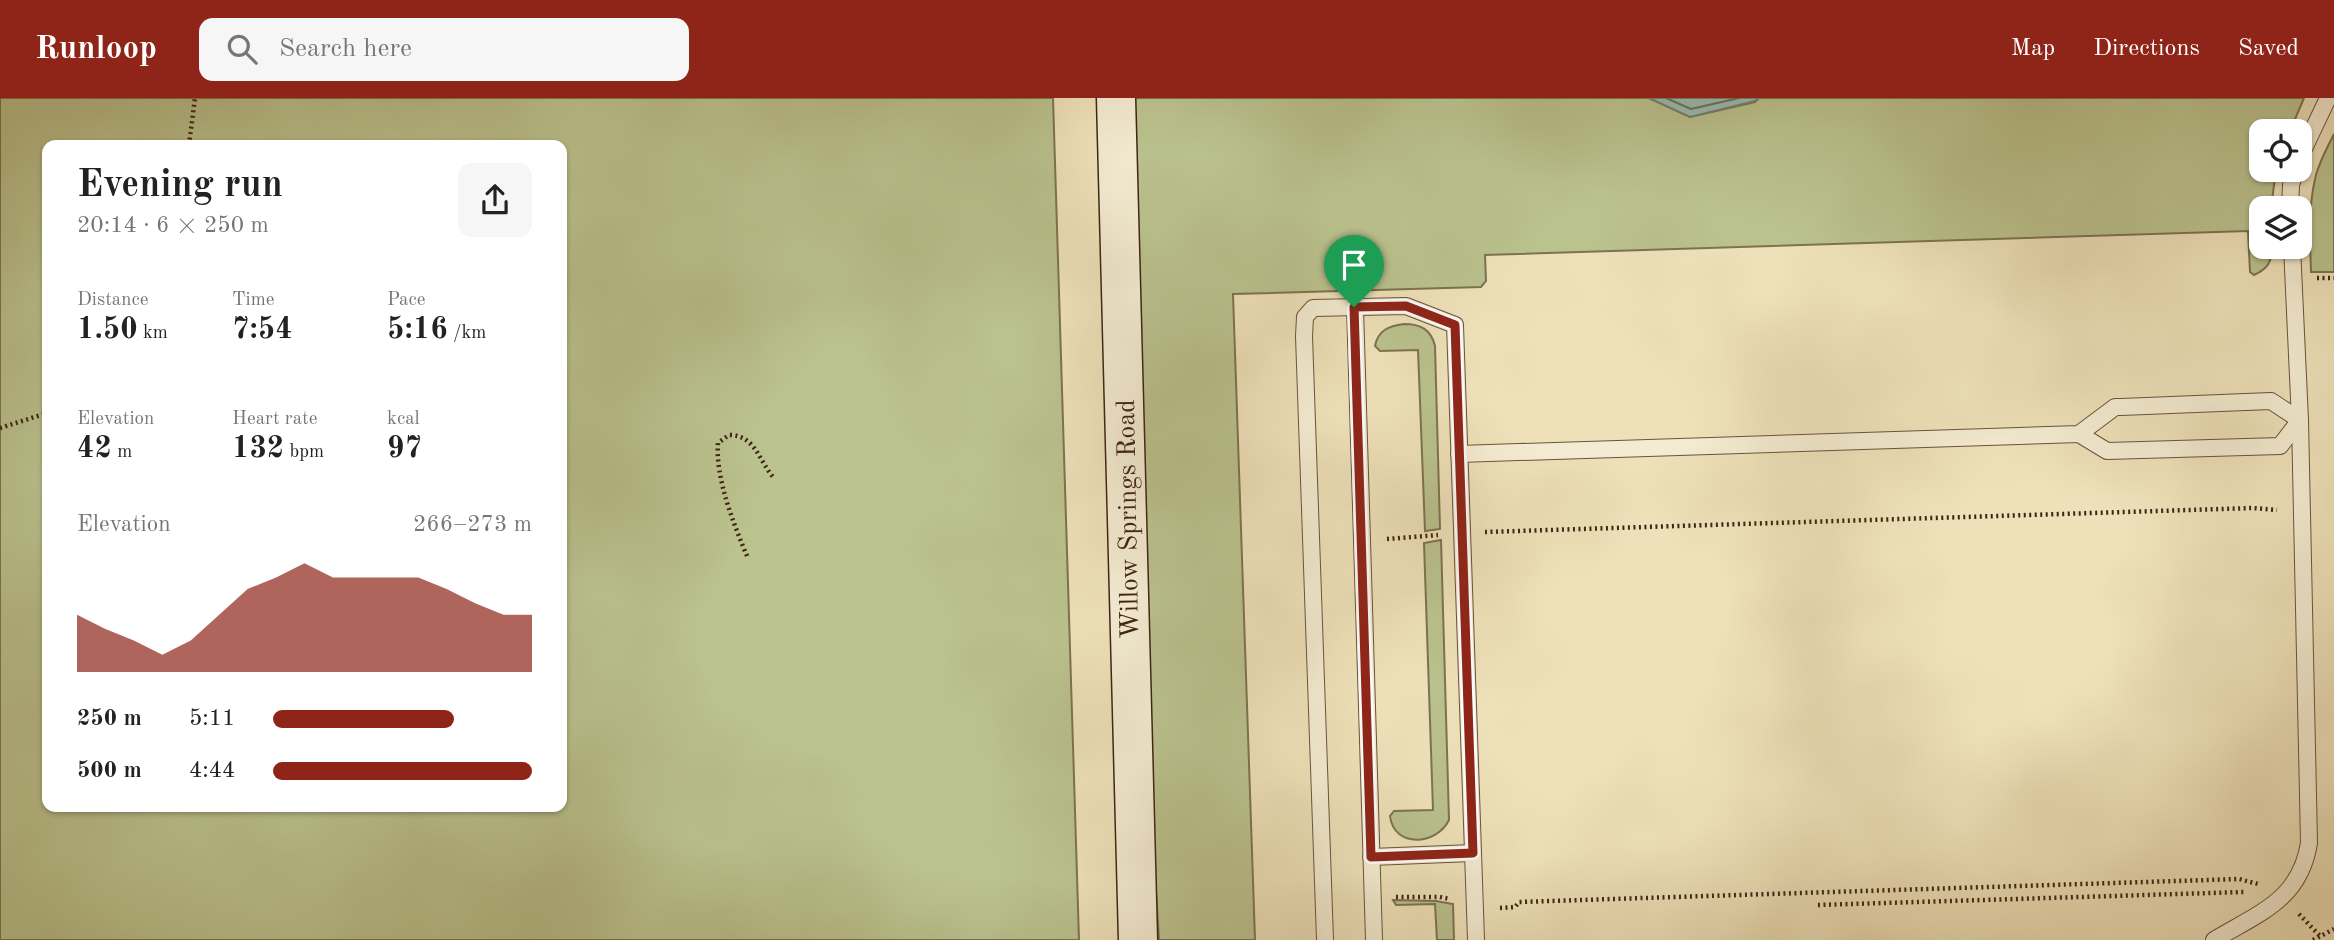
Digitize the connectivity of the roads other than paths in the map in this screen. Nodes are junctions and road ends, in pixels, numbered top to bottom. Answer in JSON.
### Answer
{"nodes":[{"id":1,"x":1116,"y":98,"type":"edge"},
{"id":2,"x":2328,"y":98,"type":"edge"},
{"id":3,"x":2312,"y":132,"type":"edge"},
{"id":4,"x":2293,"y":259,"type":"edge"},
{"id":5,"x":1354,"y":307,"type":"junction"},
{"id":6,"x":2300,"y":420,"type":"junction"},
{"id":7,"x":2078,"y":434,"type":"junction"},
{"id":8,"x":1459,"y":454,"type":"junction"},
{"id":9,"x":1473,"y":853,"type":"junction"},
{"id":10,"x":1371,"y":857,"type":"junction"},
{"id":11,"x":1138,"y":940,"type":"edge"},
{"id":12,"x":1325,"y":940,"type":"edge"},
{"id":13,"x":1374,"y":940,"type":"edge"},
{"id":14,"x":1476,"y":940,"type":"edge"},
{"id":15,"x":2214,"y":940,"type":"edge"}],
"edges":[{"from":1,"to":11,"type":"main road","name":"Willow Springs Road"},
{"from":2,"to":3,"type":"lane"},
{"from":4,"to":6,"type":"lane"},
{"from":5,"to":8,"type":"lane"},
{"from":5,"to":10,"type":"lane"},
{"from":5,"to":12,"type":"lane"},
{"from":6,"to":7,"type":"lane"},
{"from":6,"to":7,"type":"lane"},
{"from":6,"to":15,"type":"lane"},
{"from":7,"to":8,"type":"lane"},
{"from":8,"to":9,"type":"lane"},
{"from":9,"to":10,"type":"lane"},
{"from":9,"to":14,"type":"lane"},
{"from":10,"to":13,"type":"lane"}]}
